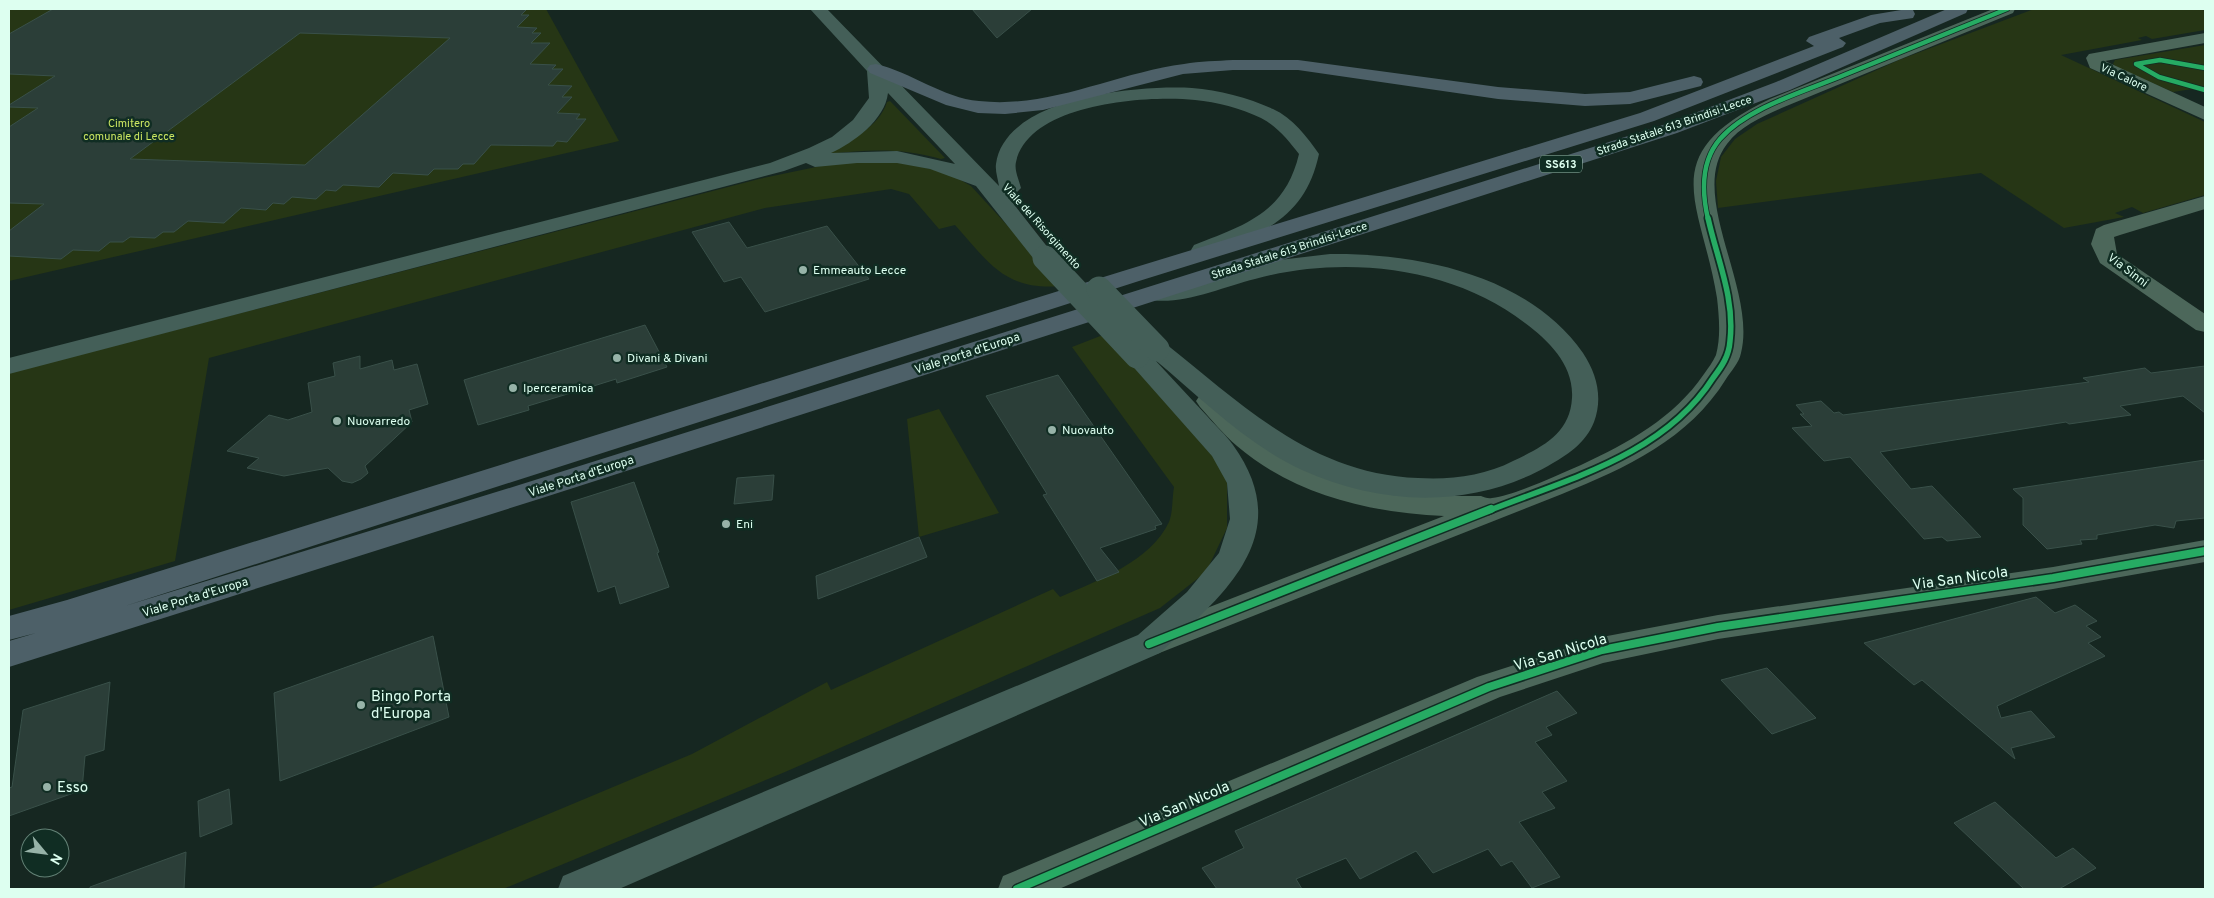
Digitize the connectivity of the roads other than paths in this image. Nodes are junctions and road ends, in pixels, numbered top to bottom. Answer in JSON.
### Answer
{"nodes":[{"id":1,"x":818,"y":9,"type":"edge"},
{"id":2,"x":1960,"y":9,"type":"edge"},
{"id":3,"x":2007,"y":9,"type":"edge"},
{"id":4,"x":1913,"y":11,"type":"edge"},
{"id":5,"x":2205,"y":38,"type":"edge"},
{"id":6,"x":876,"y":69,"type":"junction"},
{"id":7,"x":2205,"y":114,"type":"edge"},
{"id":8,"x":777,"y":167,"type":"junction"},
{"id":9,"x":1002,"y":191,"type":"junction"},
{"id":10,"x":2205,"y":202,"type":"edge"},
{"id":11,"x":1132,"y":276,"type":"junction"},
{"id":12,"x":1153,"y":294,"type":"junction"},
{"id":13,"x":2205,"y":325,"type":"edge"},
{"id":14,"x":1147,"y":353,"type":"junction"},
{"id":15,"x":9,"y":366,"type":"edge"},
{"id":16,"x":1500,"y":506,"type":"junction"},
{"id":17,"x":2205,"y":551,"type":"edge"},
{"id":18,"x":9,"y":628,"type":"edge"},
{"id":19,"x":1149,"y":644,"type":"junction"},
{"id":20,"x":9,"y":654,"type":"edge"},
{"id":21,"x":576,"y":889,"type":"edge"},
{"id":22,"x":1016,"y":889,"type":"edge"}],
"edges":[{"from":1,"to":6,"type":"main road","name":"Viale del Risorgimento"},
{"from":2,"to":12,"type":"highway","name":"Strada Statale 613 Brindisi-Lecce","number":"SS613"},
{"from":3,"to":16,"type":"street"},
{"from":4,"to":6,"type":"highway"},
{"from":4,"to":11,"type":"highway","name":"Strada Statale 613 Brindisi-Lecce","number":"SS613"},
{"from":5,"to":7,"type":"street","name":"Via Calore"},
{"from":6,"to":8,"type":"main road"},
{"from":6,"to":9,"type":"main road","name":"Viale del Risorgimento"},
{"from":8,"to":9,"type":"main road"},
{"from":8,"to":15,"type":"main road"},
{"from":9,"to":11,"type":"main road"},
{"from":9,"to":14,"type":"main road","name":"Viale del Risorgimento","bridge":true},
{"from":10,"to":13,"type":"street","name":"Via Sinni"},
{"from":11,"to":18,"type":"highway","name":"Viale Porta d'Europa"},
{"from":12,"to":14,"type":"main road"},
{"from":12,"to":20,"type":"highway","name":"Viale Porta d'Europa"},
{"from":14,"to":16,"type":"street"},
{"from":14,"to":19,"type":"main road"},
{"from":16,"to":19,"type":"street"},
{"from":17,"to":22,"type":"street","name":"Via San Nicola"},
{"from":19,"to":21,"type":"main road"}]}
